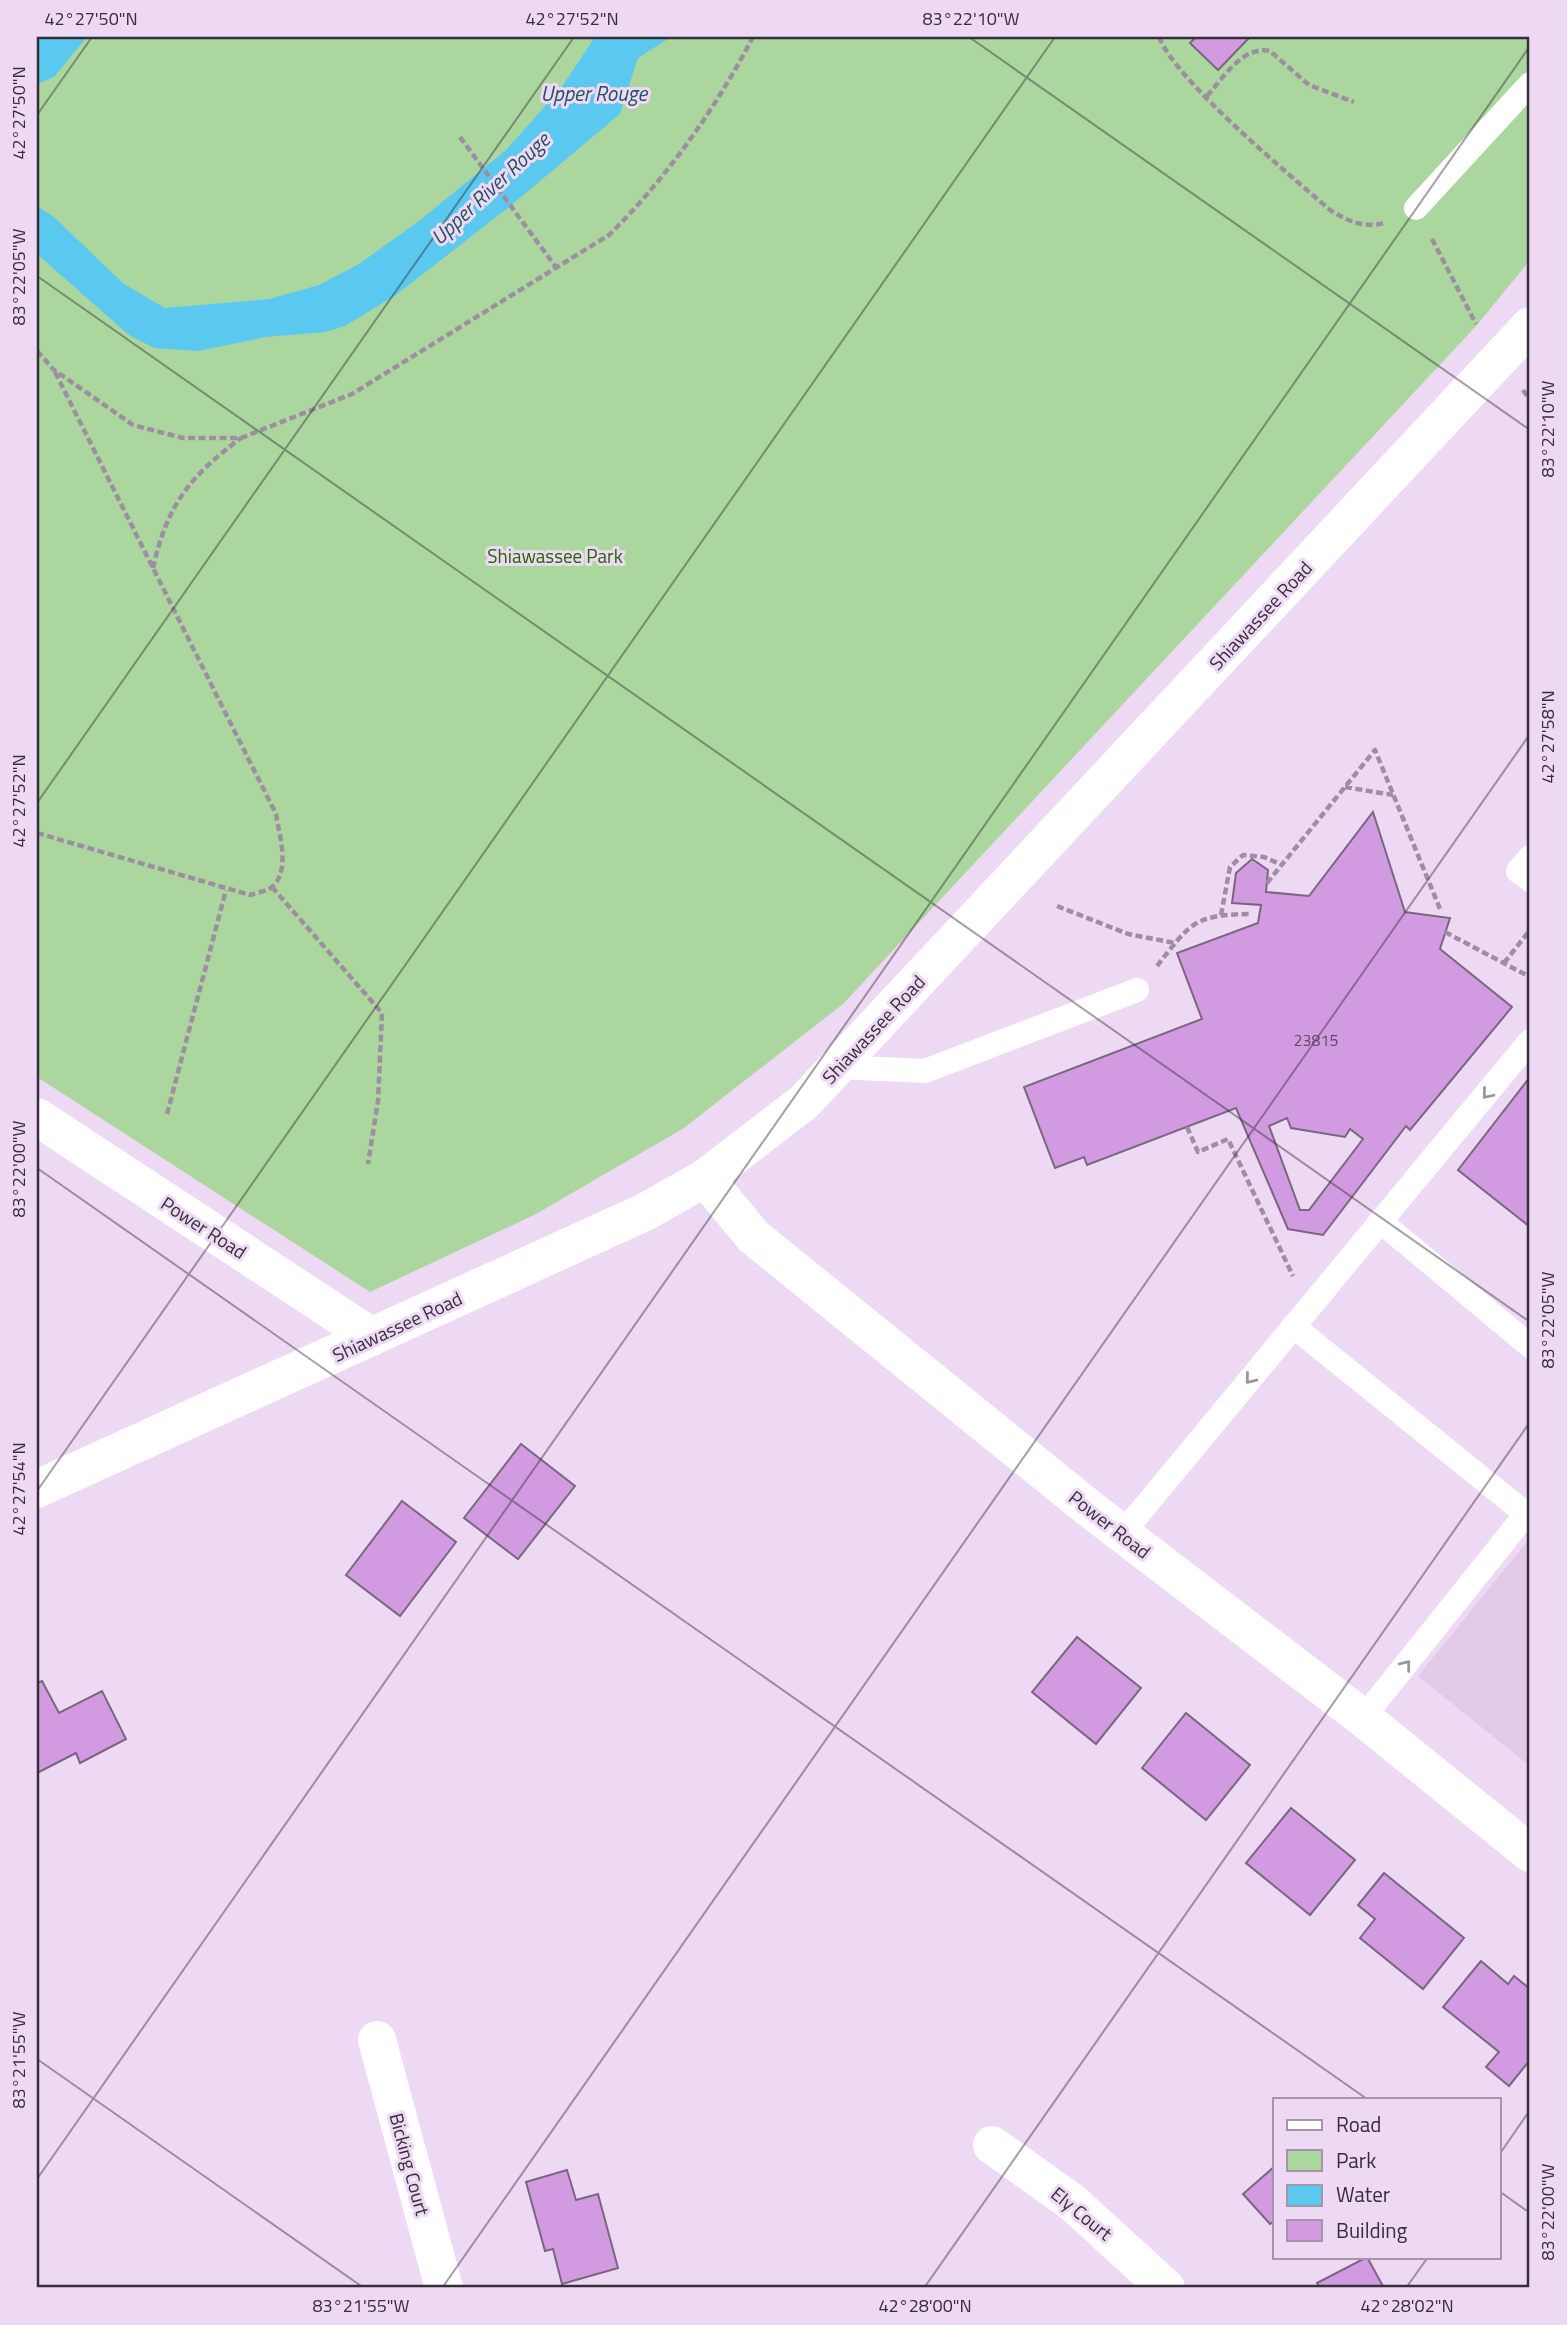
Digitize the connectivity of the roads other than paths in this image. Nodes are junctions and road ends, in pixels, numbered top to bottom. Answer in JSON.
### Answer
{"nodes":[{"id":1,"x":1530,"y":84,"type":"edge"},
{"id":2,"x":1416,"y":208,"type":"road end"},
{"id":3,"x":1530,"y":326,"type":"edge"},
{"id":4,"x":1530,"y":857,"type":"edge"},
{"id":5,"x":1530,"y":880,"type":"edge"},
{"id":6,"x":1138,"y":990,"type":"road end"},
{"id":7,"x":1530,"y":1041,"type":"edge"},
{"id":8,"x":837,"y":1067,"type":"junction"},
{"id":9,"x":37,"y":1117,"type":"edge"},
{"id":10,"x":705,"y":1178,"type":"junction"},
{"id":11,"x":1380,"y":1221,"type":"junction"},
{"id":12,"x":1293,"y":1326,"type":"junction"},
{"id":13,"x":372,"y":1337,"type":"junction"},
{"id":14,"x":1530,"y":1346,"type":"edge"},
{"id":15,"x":37,"y":1489,"type":"edge"},
{"id":16,"x":1528,"y":1511,"type":"edge"},
{"id":17,"x":1122,"y":1534,"type":"junction"},
{"id":18,"x":1363,"y":1718,"type":"junction"},
{"id":19,"x":1530,"y":1853,"type":"edge"},
{"id":20,"x":377,"y":2040,"type":"dead end"},
{"id":21,"x":992,"y":2145,"type":"dead end"},
{"id":22,"x":443,"y":2288,"type":"edge"},
{"id":23,"x":1166,"y":2288,"type":"edge"}],
"edges":[{"from":1,"to":2,"type":"lane"},
{"from":3,"to":8,"type":"street","name":"Shiawassee Road"},
{"from":4,"to":5,"type":"lane"},
{"from":6,"to":8,"type":"lane"},
{"from":7,"to":11,"type":"lane","one_way":true},
{"from":8,"to":10,"type":"street","name":"Shiawassee Road"},
{"from":9,"to":13,"type":"street","name":"Power Road"},
{"from":10,"to":13,"type":"street","name":"Shiawassee Road"},
{"from":10,"to":17,"type":"street","name":"Power Road"},
{"from":11,"to":12,"type":"lane"},
{"from":11,"to":14,"type":"lane"},
{"from":12,"to":16,"type":"lane"},
{"from":12,"to":17,"type":"lane","one_way":true},
{"from":13,"to":15,"type":"street","name":"Shiawassee Road"},
{"from":18,"to":16,"type":"lane","one_way":true},
{"from":17,"to":18,"type":"street","name":"Power Road"},
{"from":18,"to":19,"type":"street","name":"Power Road"},
{"from":20,"to":22,"type":"street","name":"Bicking Court"},
{"from":21,"to":23,"type":"street","name":"Ely Court"}]}
